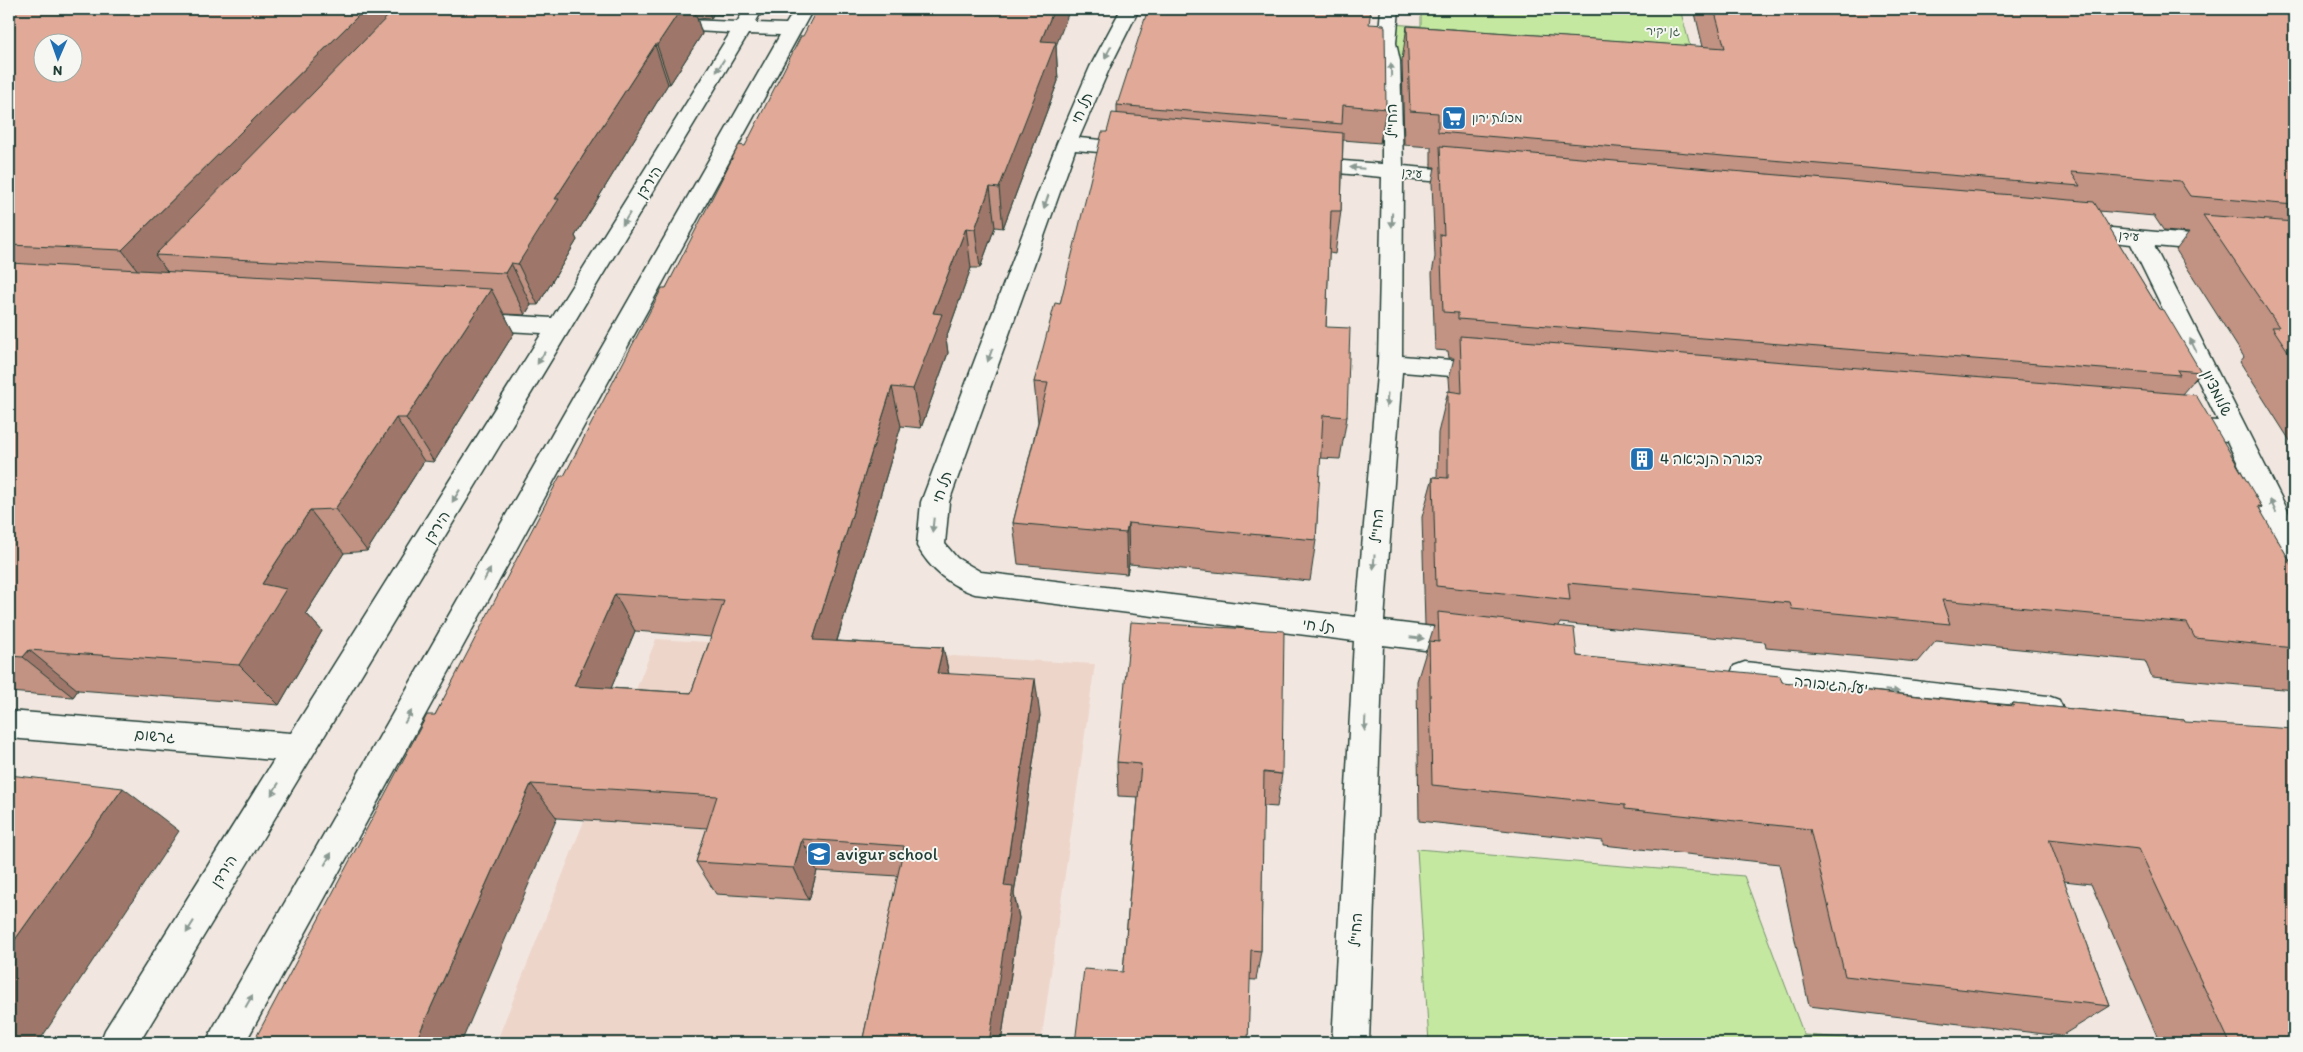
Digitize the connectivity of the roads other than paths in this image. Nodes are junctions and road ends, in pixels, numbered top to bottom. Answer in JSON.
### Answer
{"nodes":[{"id":1,"x":1130,"y":9,"type":"edge"},
{"id":2,"x":1390,"y":9,"type":"edge"},
{"id":3,"x":749,"y":18,"type":"edge"},
{"id":4,"x":798,"y":19,"type":"edge"},
{"id":5,"x":646,"y":24,"type":"edge"},
{"id":6,"x":1067,"y":143,"type":"junction"},
{"id":7,"x":1156,"y":151,"type":"edge"},
{"id":8,"x":1285,"y":162,"type":"edge"},
{"id":9,"x":1393,"y":172,"type":"junction"},
{"id":10,"x":1493,"y":180,"type":"edge"},
{"id":11,"x":2060,"y":230,"type":"edge"},
{"id":12,"x":2139,"y":237,"type":"junction"},
{"id":13,"x":2294,"y":251,"type":"edge"},
{"id":14,"x":451,"y":320,"type":"edge"},
{"id":15,"x":561,"y":326,"type":"junction"},
{"id":16,"x":1390,"y":363,"type":"junction"},
{"id":17,"x":1509,"y":373,"type":"edge"},
{"id":18,"x":2156,"y":426,"type":"edge"},
{"id":19,"x":2236,"y":432,"type":"junction"},
{"id":20,"x":2294,"y":550,"type":"edge"},
{"id":21,"x":1369,"y":632,"type":"junction"},
{"id":22,"x":1497,"y":647,"type":"edge"},
{"id":23,"x":1713,"y":671,"type":"edge"},
{"id":24,"x":2078,"y":712,"type":"edge"},
{"id":25,"x":9,"y":724,"type":"edge"},
{"id":26,"x":301,"y":748,"type":"junction"},
{"id":27,"x":118,"y":1043,"type":"edge"},
{"id":28,"x":225,"y":1043,"type":"edge"},
{"id":29,"x":1350,"y":1043,"type":"edge"}],
"edges":[{"from":1,"to":6,"type":"street","name":"תל חי","one_way":true},
{"from":9,"to":2,"type":"street","name":"החי\"ל","one_way":true},
{"from":3,"to":4,"type":"street"},
{"from":3,"to":5,"type":"street"},
{"from":3,"to":15,"type":"street","name":"הירדן","one_way":true},
{"from":28,"to":4,"type":"street","one_way":true},
{"from":6,"to":7,"type":"street"},
{"from":6,"to":21,"type":"street","name":"תל חי","one_way":true},
{"from":9,"to":8,"type":"street","name":"עידן","one_way":true},
{"from":9,"to":10,"type":"street","name":"עידן"},
{"from":9,"to":16,"type":"street","name":"החי\"ל","one_way":true},
{"from":11,"to":12,"type":"street","name":"עידן"},
{"from":12,"to":13,"type":"street","name":"עידן"},
{"from":19,"to":12,"type":"street","name":"שלומציון","one_way":true},
{"from":14,"to":15,"type":"street"},
{"from":15,"to":26,"type":"street","name":"הירדן","one_way":true},
{"from":16,"to":17,"type":"street"},
{"from":16,"to":21,"type":"street","name":"החי\"ל","one_way":true},
{"from":18,"to":19,"type":"street"},
{"from":20,"to":19,"type":"street","name":"שלומציון","one_way":true},
{"from":21,"to":22,"type":"street","one_way":true},
{"from":21,"to":29,"type":"street","name":"החי\"ל","one_way":true},
{"from":23,"to":24,"type":"street","name":"יעל הגיבורה","one_way":true},
{"from":25,"to":26,"type":"street","name":"גרשום"},
{"from":26,"to":27,"type":"street","name":"הירדן","one_way":true}]}
